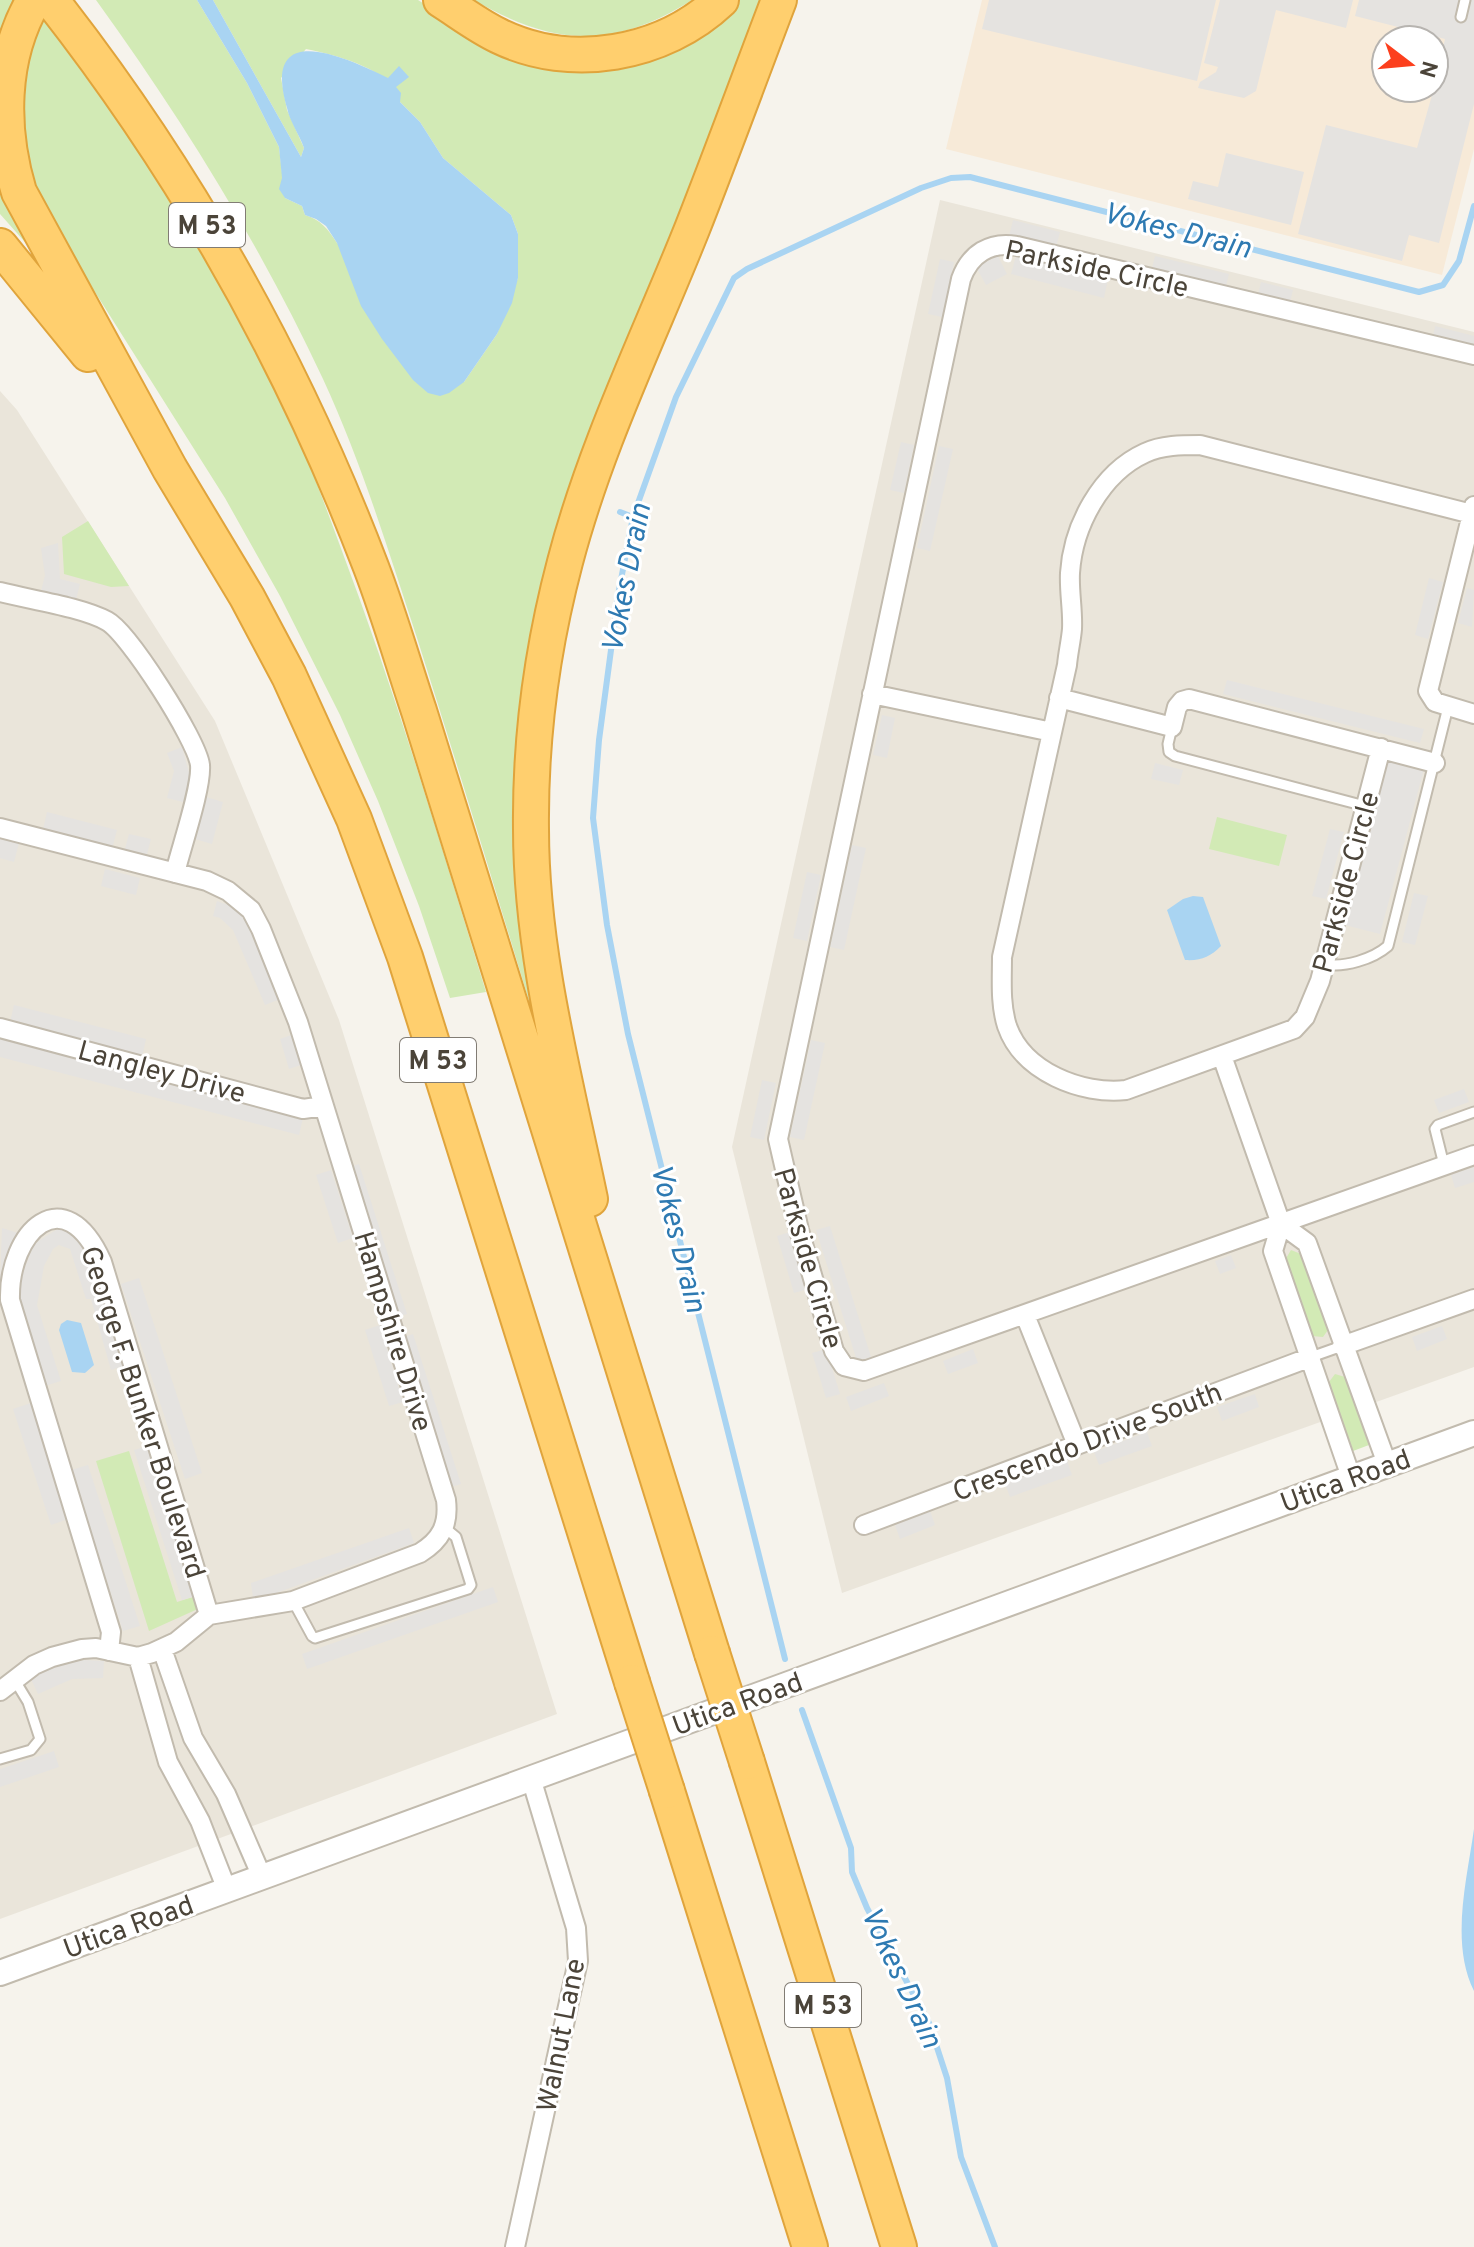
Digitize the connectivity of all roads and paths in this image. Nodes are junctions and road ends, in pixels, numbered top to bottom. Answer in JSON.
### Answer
{"nodes":[{"id":1,"x":34,"y":0,"type":"edge"},
{"id":2,"x":51,"y":0,"type":"edge"},
{"id":3,"x":441,"y":0,"type":"edge"},
{"id":4,"x":721,"y":0,"type":"edge"},
{"id":5,"x":779,"y":0,"type":"edge"},
{"id":6,"x":1465,"y":0,"type":"edge"},
{"id":7,"x":1461,"y":17,"type":"dead end"},
{"id":8,"x":0,"y":246,"type":"edge"},
{"id":9,"x":1474,"y":355,"type":"edge"},
{"id":10,"x":170,"y":469,"type":"junction"},
{"id":11,"x":1473,"y":510,"type":"edge"},
{"id":12,"x":0,"y":592,"type":"edge"},
{"id":13,"x":872,"y":694,"type":"junction"},
{"id":14,"x":1059,"y":698,"type":"junction"},
{"id":15,"x":1448,"y":707,"type":"junction"},
{"id":16,"x":1474,"y":714,"type":"edge"},
{"id":17,"x":1172,"y":727,"type":"junction"},
{"id":18,"x":1052,"y":732,"type":"junction"},
{"id":19,"x":1381,"y":748,"type":"junction"},
{"id":20,"x":1435,"y":763,"type":"junction"},
{"id":21,"x":1365,"y":806,"type":"junction"},
{"id":22,"x":0,"y":828,"type":"edge"},
{"id":23,"x":175,"y":873,"type":"junction"},
{"id":24,"x":1325,"y":964,"type":"junction"},
{"id":25,"x":0,"y":1028,"type":"edge"},
{"id":26,"x":1222,"y":1056,"type":"junction"},
{"id":27,"x":324,"y":1106,"type":"junction"},
{"id":28,"x":1474,"y":1112,"type":"edge"},
{"id":29,"x":1474,"y":1155,"type":"edge"},
{"id":30,"x":1444,"y":1166,"type":"junction"},
{"id":31,"x":1281,"y":1224,"type":"junction"},
{"id":32,"x":1474,"y":1299,"type":"edge"},
{"id":33,"x":1025,"y":1315,"type":"junction"},
{"id":34,"x":1342,"y":1346,"type":"junction"},
{"id":35,"x":1311,"y":1357,"type":"junction"},
{"id":36,"x":622,"y":1361,"type":"junction"},
{"id":37,"x":1474,"y":1433,"type":"edge"},
{"id":38,"x":1077,"y":1445,"type":"junction"},
{"id":39,"x":1387,"y":1464,"type":"junction"},
{"id":40,"x":1351,"y":1477,"type":"junction"},
{"id":41,"x":864,"y":1525,"type":"dead end"},
{"id":42,"x":445,"y":1528,"type":"junction"},
{"id":43,"x":293,"y":1601,"type":"junction"},
{"id":44,"x":209,"y":1615,"type":"junction"},
{"id":45,"x":109,"y":1651,"type":"junction"},
{"id":46,"x":151,"y":1653,"type":"junction"},
{"id":47,"x":7,"y":1685,"type":"edge"},
{"id":48,"x":0,"y":1759,"type":"edge"},
{"id":49,"x":531,"y":1778,"type":"junction"},
{"id":50,"x":262,"y":1877,"type":"junction"},
{"id":51,"x":227,"y":1890,"type":"junction"},
{"id":52,"x":0,"y":1973,"type":"edge"},
{"id":53,"x":515,"y":2247,"type":"edge"},
{"id":54,"x":810,"y":2247,"type":"edge"},
{"id":55,"x":899,"y":2247,"type":"edge"}],
"edges":[{"from":1,"to":10,"type":"highway"},
{"from":2,"to":36,"type":"highway","number":"M 53"},
{"from":3,"to":4,"type":"highway"},
{"from":5,"to":36,"type":"highway"},
{"from":6,"to":7,"type":"lane"},
{"from":8,"to":10,"type":"highway","number":"M 53"},
{"from":9,"to":13,"type":"street","name":"Parkside Circle"},
{"from":10,"to":54,"type":"highway","number":"M 53","bridge":true},
{"from":11,"to":14,"type":"street","name":"Parkside Circle"},
{"from":11,"to":15,"type":"street","name":"Parkside Circle"},
{"from":12,"to":23,"type":"street"},
{"from":13,"to":18,"type":"street"},
{"from":13,"to":33,"type":"street","name":"Parkside Circle"},
{"from":14,"to":17,"type":"street"},
{"from":14,"to":18,"type":"street","name":"Parkside Circle"},
{"from":15,"to":16,"type":"street"},
{"from":15,"to":20,"type":"lane"},
{"from":17,"to":19,"type":"street"},
{"from":17,"to":21,"type":"lane"},
{"from":18,"to":26,"type":"street","name":"Parkside Circle"},
{"from":19,"to":20,"type":"street"},
{"from":19,"to":21,"type":"street","name":"Parkside Circle"},
{"from":20,"to":24,"type":"lane"},
{"from":21,"to":24,"type":"street","name":"Parkside Circle"},
{"from":22,"to":23,"type":"street","name":"Hampshire Drive"},
{"from":23,"to":27,"type":"street","name":"Hampshire Drive"},
{"from":24,"to":26,"type":"street","name":"Parkside Circle"},
{"from":25,"to":27,"type":"street","name":"Langley Drive"},
{"from":26,"to":31,"type":"street"},
{"from":27,"to":42,"type":"street","name":"Hampshire Drive"},
{"from":28,"to":30,"type":"lane"},
{"from":29,"to":30,"type":"street","name":"Parkside Circle"},
{"from":30,"to":31,"type":"street","name":"Parkside Circle"},
{"from":31,"to":33,"type":"street","name":"Parkside Circle"},
{"from":31,"to":34,"type":"street"},
{"from":31,"to":35,"type":"street"},
{"from":32,"to":34,"type":"street"},
{"from":33,"to":38,"type":"street"},
{"from":34,"to":35,"type":"lane"},
{"from":34,"to":39,"type":"street"},
{"from":35,"to":38,"type":"street","name":"Crescendo Drive South"},
{"from":35,"to":40,"type":"street"},
{"from":36,"to":55,"type":"highway","number":"M 53","bridge":true},
{"from":37,"to":39,"type":"street","name":"Utica Road"},
{"from":38,"to":41,"type":"street","name":"Crescendo Drive South"},
{"from":39,"to":40,"type":"street","name":"Utica Road"},
{"from":40,"to":49,"type":"street","name":"Utica Road"},
{"from":42,"to":43,"type":"street"},
{"from":42,"to":43,"type":"lane"},
{"from":43,"to":44,"type":"street"},
{"from":44,"to":45,"type":"street","name":"George F. Bunker Boulevard"},
{"from":44,"to":46,"type":"street"},
{"from":45,"to":46,"type":"street"},
{"from":45,"to":47,"type":"street"},
{"from":46,"to":50,"type":"street"},
{"from":46,"to":51,"type":"street"},
{"from":47,"to":48,"type":"lane"},
{"from":49,"to":50,"type":"street","name":"Utica Road"},
{"from":49,"to":53,"type":"street","name":"Walnut Lane"},
{"from":50,"to":51,"type":"street","name":"Utica Road"},
{"from":51,"to":52,"type":"street","name":"Utica Road"}]}
